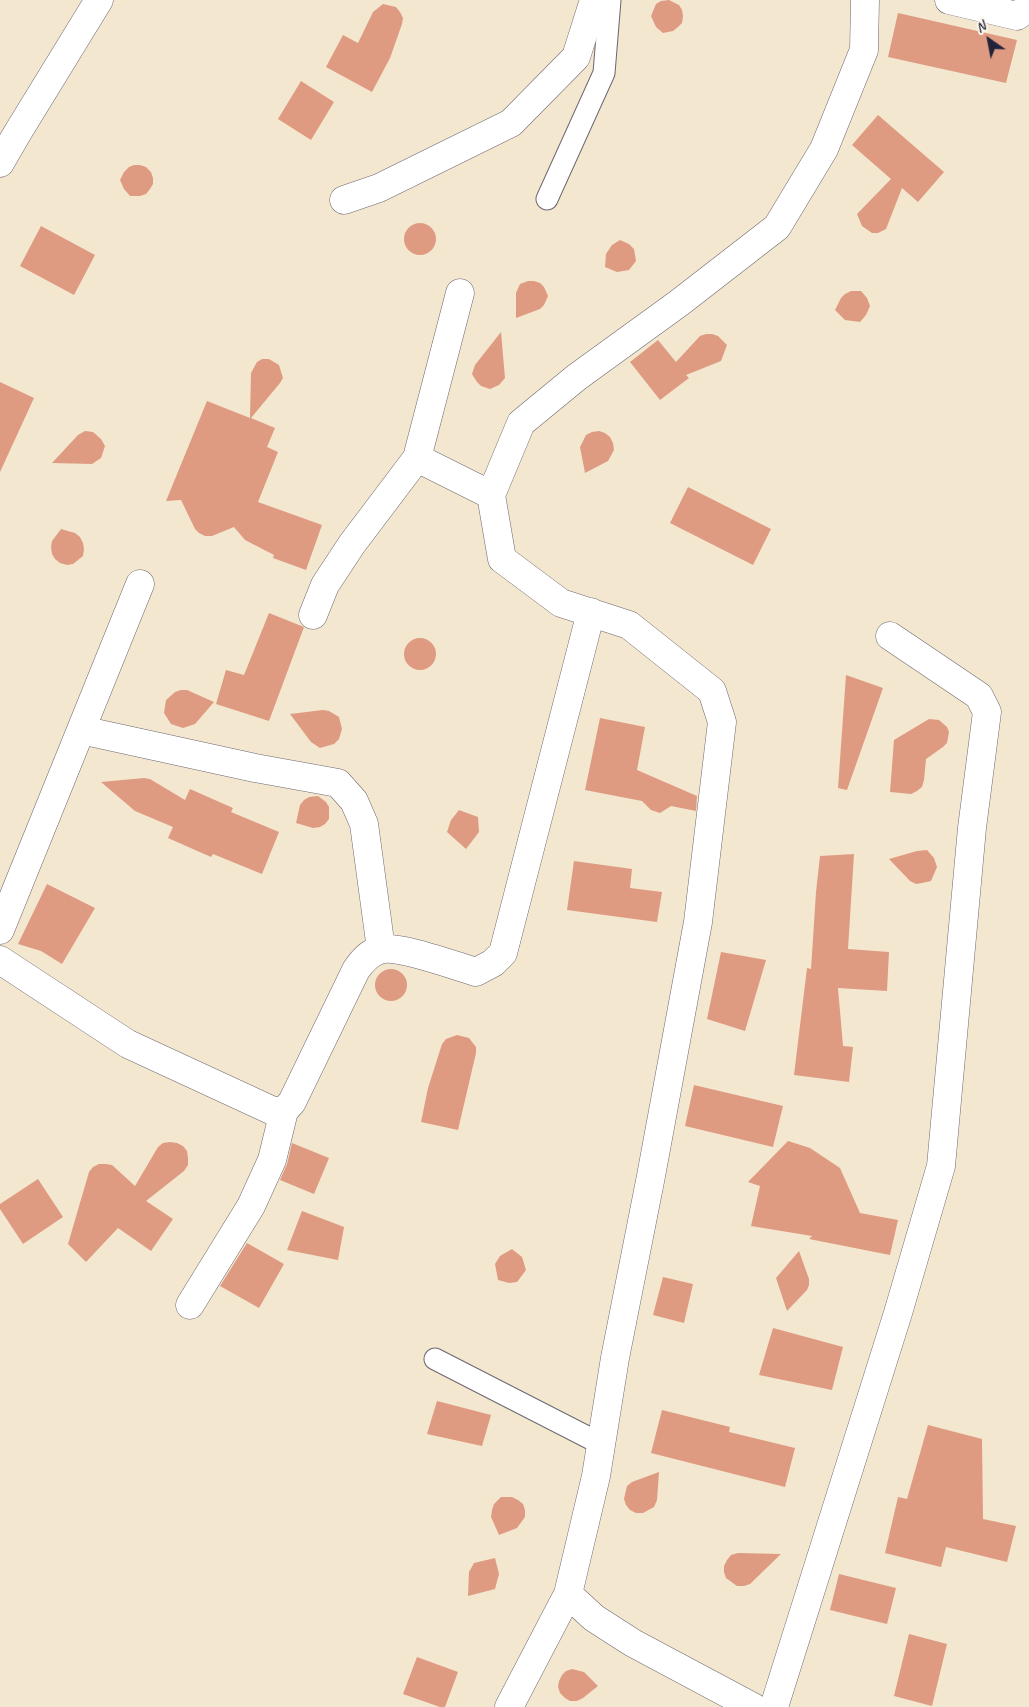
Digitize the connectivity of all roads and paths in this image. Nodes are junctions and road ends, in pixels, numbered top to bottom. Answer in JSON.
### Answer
{"nodes":[{"id":1,"x":99,"y":0,"type":"edge"},
{"id":2,"x":594,"y":0,"type":"edge"},
{"id":3,"x":610,"y":0,"type":"edge"},
{"id":4,"x":865,"y":0,"type":"edge"},
{"id":5,"x":949,"y":0,"type":"edge"},
{"id":6,"x":1029,"y":7,"type":"edge"},
{"id":7,"x":0,"y":163,"type":"edge"},
{"id":8,"x":344,"y":200,"type":"dead end"},
{"id":9,"x":547,"y":200,"type":"dead end"},
{"id":10,"x":460,"y":293,"type":"dead end"},
{"id":11,"x":417,"y":458,"type":"junction"},
{"id":12,"x":491,"y":494,"type":"junction"},
{"id":13,"x":140,"y":584,"type":"dead end"},
{"id":14,"x":591,"y":612,"type":"junction"},
{"id":15,"x":313,"y":614,"type":"dead end"},
{"id":16,"x":890,"y":636,"type":"dead end"},
{"id":17,"x":81,"y":730,"type":"junction"},
{"id":18,"x":0,"y":930,"type":"edge"},
{"id":19,"x":380,"y":949,"type":"junction"},
{"id":20,"x":0,"y":960,"type":"edge"},
{"id":21,"x":284,"y":1111,"type":"junction"},
{"id":22,"x":190,"y":1305,"type":"dead end"},
{"id":23,"x":435,"y":1360,"type":"dead end"},
{"id":24,"x":601,"y":1444,"type":"junction"},
{"id":25,"x":568,"y":1594,"type":"junction"},
{"id":26,"x":509,"y":1707,"type":"edge"},
{"id":27,"x":753,"y":1707,"type":"edge"},
{"id":28,"x":774,"y":1707,"type":"edge"}],
"edges":[{"from":1,"to":7,"type":"street"},
{"from":2,"to":8,"type":"street"},
{"from":3,"to":9,"type":"lane"},
{"from":4,"to":12,"type":"street"},
{"from":5,"to":6,"type":"street"},
{"from":10,"to":11,"type":"street"},
{"from":11,"to":12,"type":"street"},
{"from":11,"to":15,"type":"street"},
{"from":12,"to":14,"type":"street"},
{"from":13,"to":17,"type":"street"},
{"from":14,"to":19,"type":"street"},
{"from":14,"to":24,"type":"street"},
{"from":16,"to":28,"type":"street"},
{"from":17,"to":18,"type":"street"},
{"from":17,"to":19,"type":"street"},
{"from":19,"to":21,"type":"street"},
{"from":20,"to":21,"type":"street"},
{"from":21,"to":22,"type":"street"},
{"from":23,"to":24,"type":"lane"},
{"from":24,"to":25,"type":"street"},
{"from":25,"to":26,"type":"street"},
{"from":25,"to":27,"type":"street"}]}
